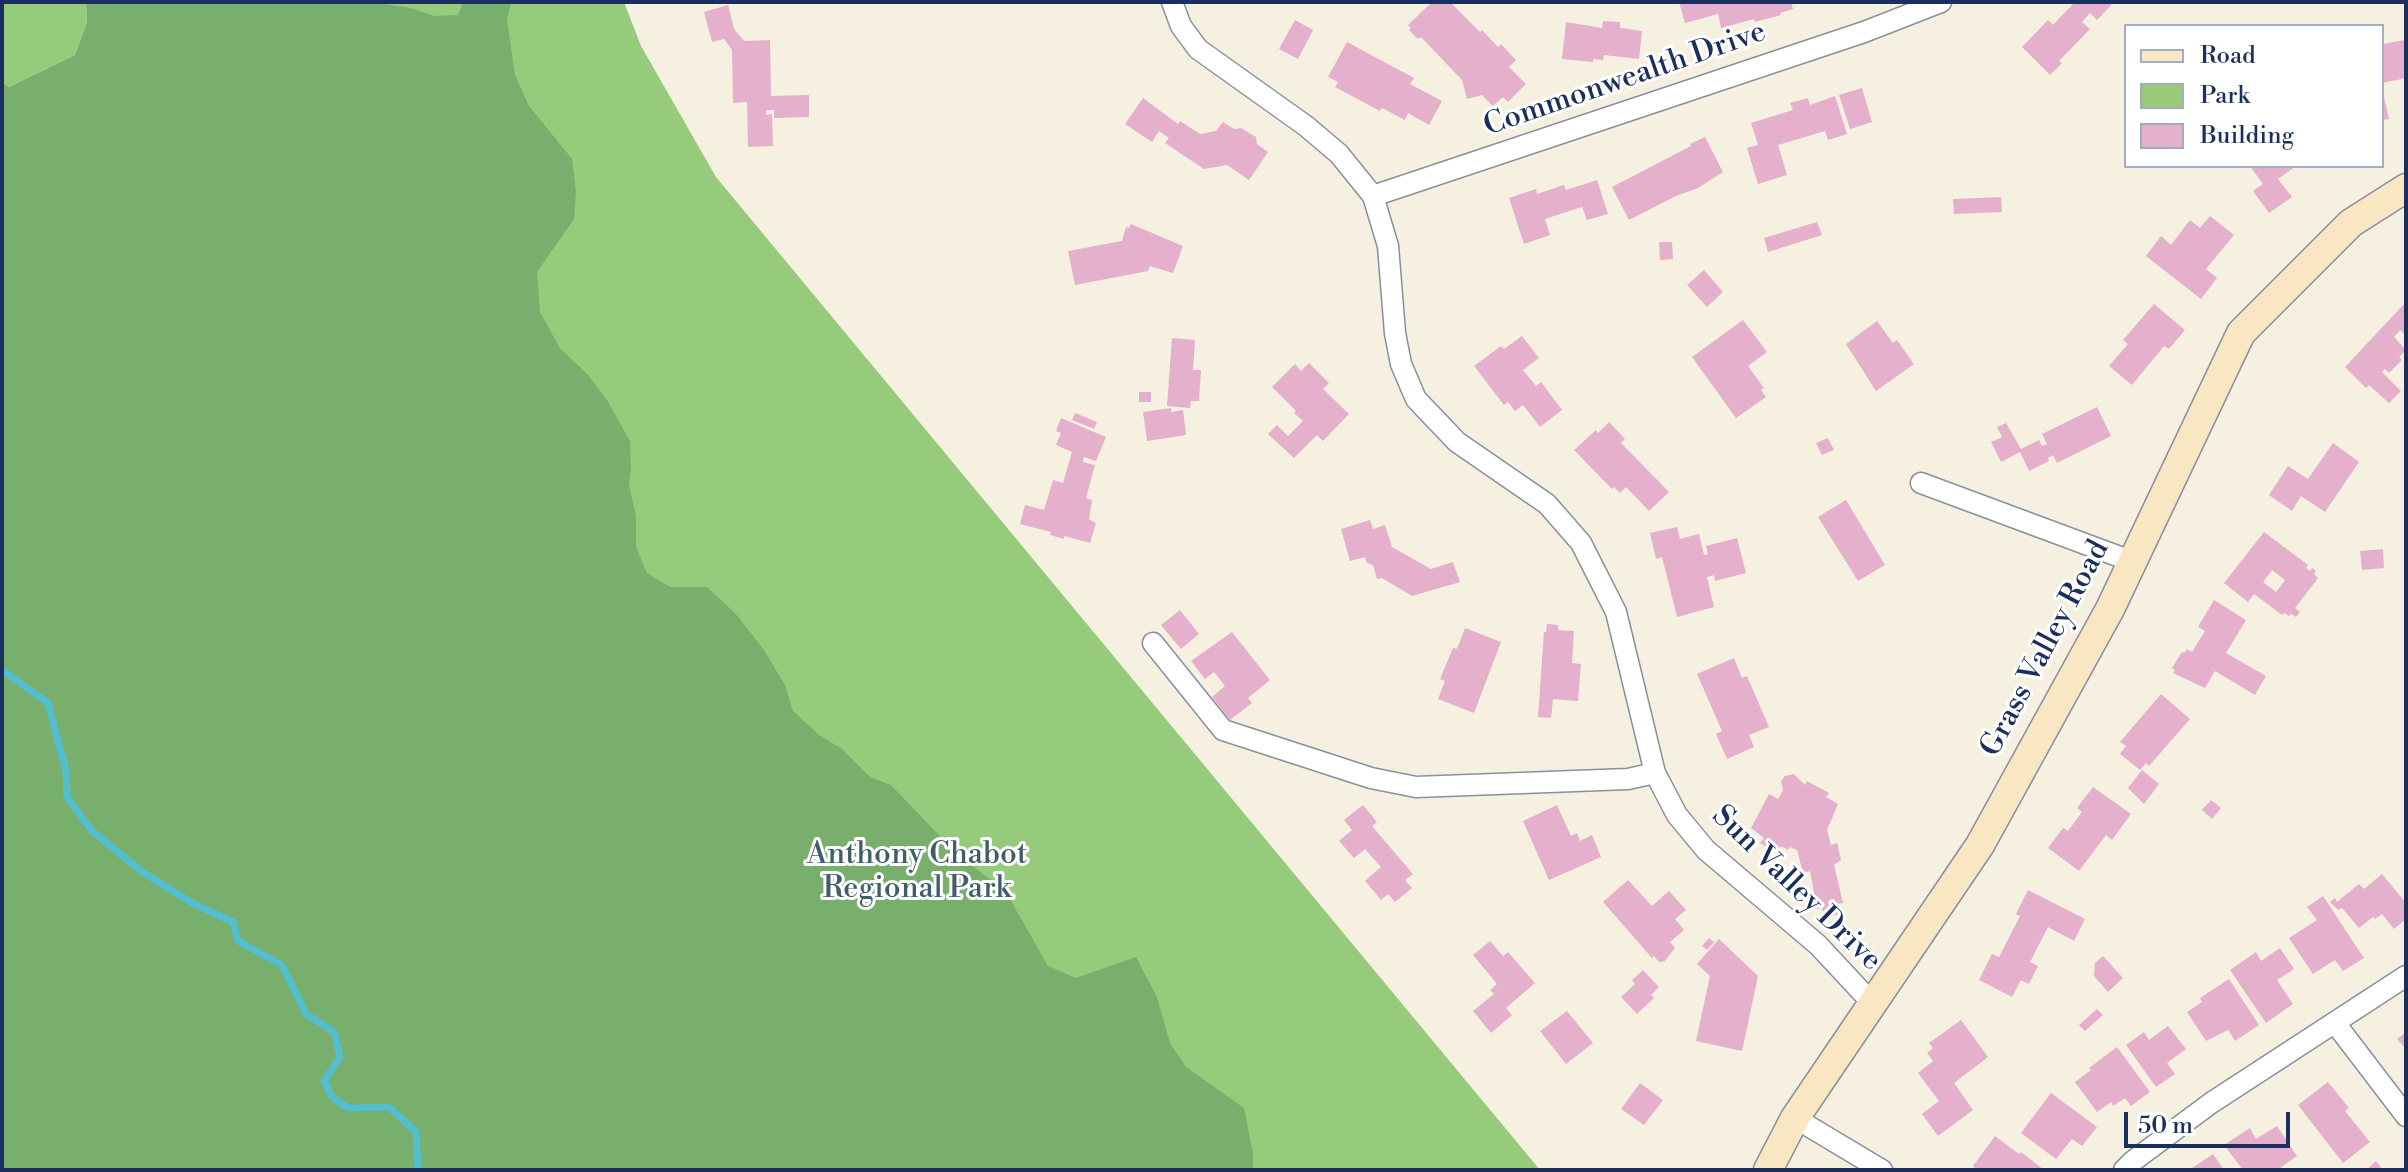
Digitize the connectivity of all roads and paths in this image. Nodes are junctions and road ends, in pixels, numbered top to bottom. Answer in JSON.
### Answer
{"nodes":[{"id":1,"x":1172,"y":2,"type":"edge"},
{"id":2,"x":1941,"y":2,"type":"edge"},
{"id":3,"x":2406,"y":188,"type":"edge"},
{"id":4,"x":1373,"y":196,"type":"junction"},
{"id":5,"x":1921,"y":483,"type":"dead end"},
{"id":6,"x":2131,"y":561,"type":"junction"},
{"id":7,"x":1153,"y":643,"type":"dead end"},
{"id":8,"x":1655,"y":773,"type":"junction"},
{"id":9,"x":2406,"y":976,"type":"edge"},
{"id":10,"x":1872,"y":1003,"type":"junction"},
{"id":11,"x":2335,"y":1023,"type":"junction"},
{"id":12,"x":2406,"y":1116,"type":"edge"},
{"id":13,"x":1795,"y":1118,"type":"junction"},
{"id":14,"x":1768,"y":1170,"type":"edge"},
{"id":15,"x":1882,"y":1170,"type":"edge"},
{"id":16,"x":2124,"y":1170,"type":"edge"}],
"edges":[{"from":1,"to":4,"type":"street","name":"Sun Valley Drive"},
{"from":2,"to":4,"type":"street","name":"Commonwealth Drive"},
{"from":3,"to":6,"type":"main road","name":"Grass Valley Road"},
{"from":4,"to":8,"type":"street","name":"Sun Valley Drive"},
{"from":5,"to":6,"type":"street"},
{"from":6,"to":10,"type":"main road","name":"Grass Valley Road"},
{"from":7,"to":8,"type":"street"},
{"from":8,"to":10,"type":"street","name":"Sun Valley Drive"},
{"from":9,"to":11,"type":"street"},
{"from":10,"to":13,"type":"main road","name":"Grass Valley Road"},
{"from":11,"to":12,"type":"street"},
{"from":11,"to":16,"type":"street"},
{"from":13,"to":14,"type":"main road","name":"Grass Valley Road"},
{"from":13,"to":15,"type":"street"}]}
